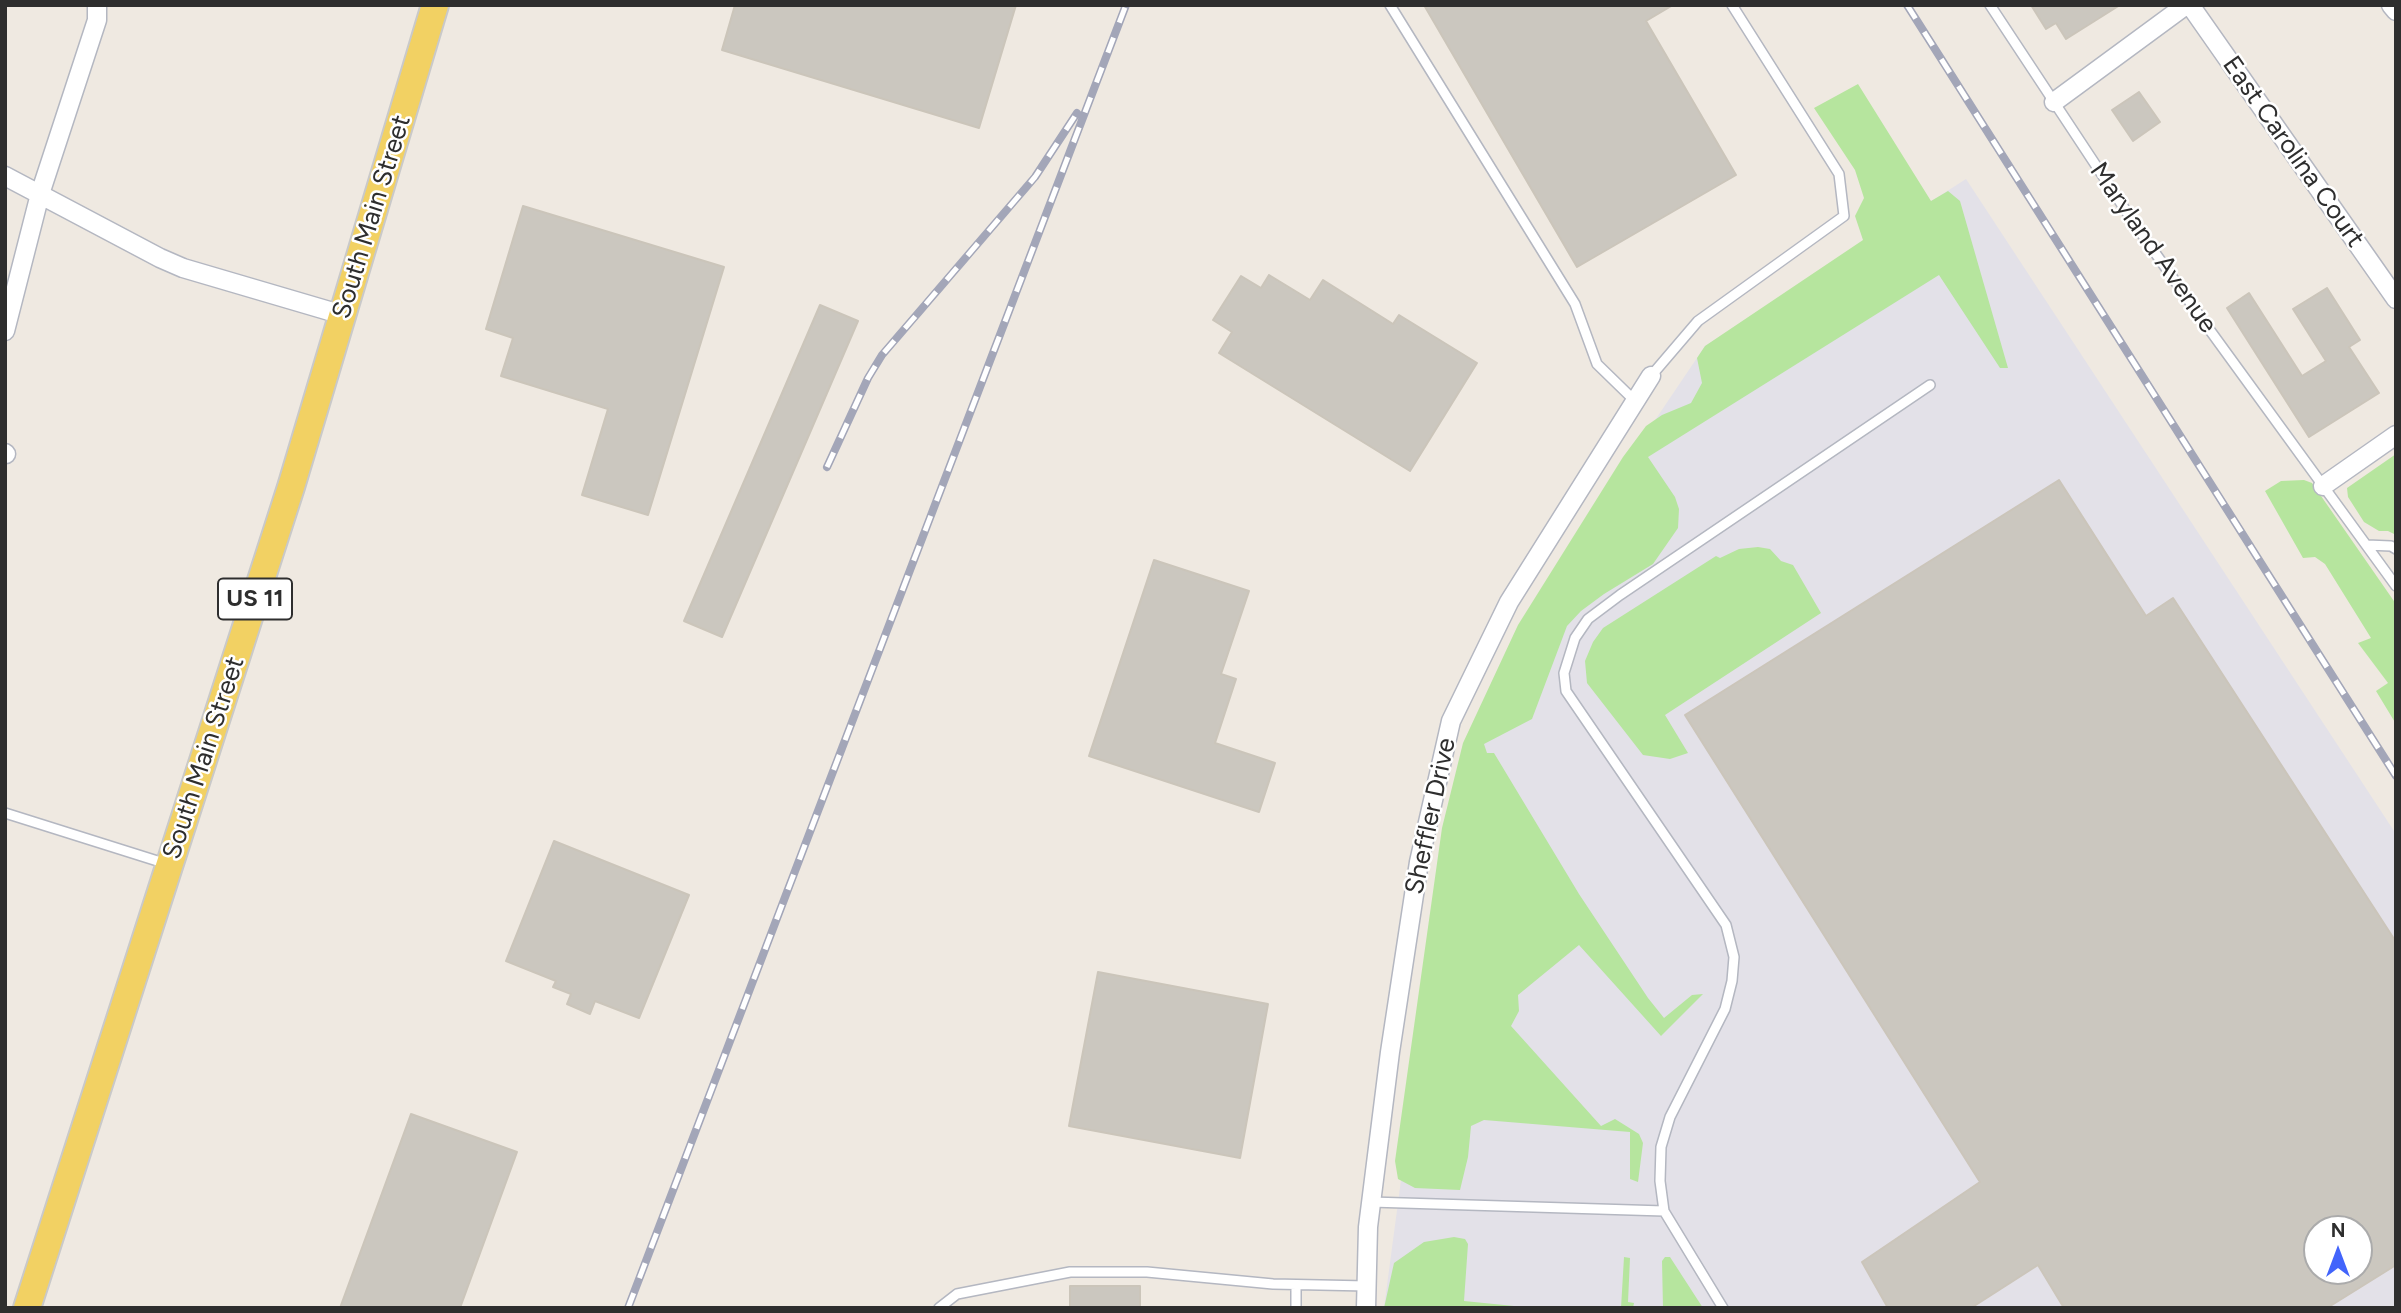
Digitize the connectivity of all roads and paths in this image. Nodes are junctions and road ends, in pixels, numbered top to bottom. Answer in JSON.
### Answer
{"nodes":[{"id":1,"x":97,"y":5,"type":"edge"},
{"id":2,"x":435,"y":5,"type":"edge"},
{"id":3,"x":1390,"y":5,"type":"edge"},
{"id":4,"x":1732,"y":5,"type":"edge"},
{"id":5,"x":1990,"y":5,"type":"edge"},
{"id":6,"x":2188,"y":5,"type":"edge"},
{"id":7,"x":2391,"y":5,"type":"edge"},
{"id":8,"x":2396,"y":11,"type":"edge"},
{"id":9,"x":2054,"y":102,"type":"junction"},
{"id":10,"x":5,"y":176,"type":"edge"},
{"id":11,"x":40,"y":194,"type":"junction"},
{"id":12,"x":2396,"y":299,"type":"edge"},
{"id":13,"x":343,"y":315,"type":"junction"},
{"id":14,"x":5,"y":331,"type":"edge"},
{"id":15,"x":1651,"y":376,"type":"joint"},
{"id":16,"x":1930,"y":385,"type":"dead end"},
{"id":17,"x":1635,"y":401,"type":"junction"},
{"id":18,"x":2396,"y":435,"type":"edge"},
{"id":19,"x":2323,"y":485,"type":"junction"},
{"id":20,"x":2367,"y":545,"type":"junction"},
{"id":21,"x":2396,"y":549,"type":"edge"},
{"id":22,"x":2396,"y":586,"type":"edge"},
{"id":23,"x":5,"y":813,"type":"edge"},
{"id":24,"x":169,"y":864,"type":"junction"},
{"id":25,"x":1371,"y":1202,"type":"junction"},
{"id":26,"x":1664,"y":1211,"type":"junction"},
{"id":27,"x":1296,"y":1285,"type":"junction"},
{"id":28,"x":1367,"y":1286,"type":"junction"},
{"id":29,"x":27,"y":1308,"type":"edge"},
{"id":30,"x":939,"y":1308,"type":"edge"},
{"id":31,"x":1296,"y":1308,"type":"edge"},
{"id":32,"x":1366,"y":1308,"type":"edge"},
{"id":33,"x":1723,"y":1308,"type":"edge"}],
"edges":[{"from":1,"to":11,"type":"street"},
{"from":2,"to":13,"type":"main road","name":"South Main Street","number":"US 11"},
{"from":3,"to":17,"type":"lane"},
{"from":4,"to":15,"type":"lane"},
{"from":5,"to":9,"type":"lane","name":"Maryland Avenue"},
{"from":6,"to":9,"type":"street"},
{"from":6,"to":12,"type":"street","name":"East Carolina Court"},
{"from":7,"to":8,"type":"street"},
{"from":9,"to":19,"type":"lane","name":"Maryland Avenue"},
{"from":10,"to":11,"type":"street"},
{"from":11,"to":13,"type":"street"},
{"from":11,"to":14,"type":"street"},
{"from":13,"to":24,"type":"main road","name":"South Main Street","number":"US 11"},
{"from":15,"to":17,"type":"street","name":"Sheffler Drive"},
{"from":16,"to":26,"type":"lane"},
{"from":17,"to":25,"type":"street","name":"Sheffler Drive"},
{"from":18,"to":19,"type":"street"},
{"from":19,"to":20,"type":"lane","name":"Maryland Avenue"},
{"from":20,"to":21,"type":"lane"},
{"from":20,"to":22,"type":"lane","name":"Maryland Avenue"},
{"from":23,"to":24,"type":"lane"},
{"from":24,"to":29,"type":"main road","name":"South Main Street","number":"US 11"},
{"from":25,"to":26,"type":"lane"},
{"from":25,"to":28,"type":"street","name":"Sheffler Drive"},
{"from":26,"to":33,"type":"lane"},
{"from":27,"to":28,"type":"lane"},
{"from":27,"to":30,"type":"lane"},
{"from":27,"to":31,"type":"lane"},
{"from":28,"to":32,"type":"street","name":"Sheffler Drive"}]}
